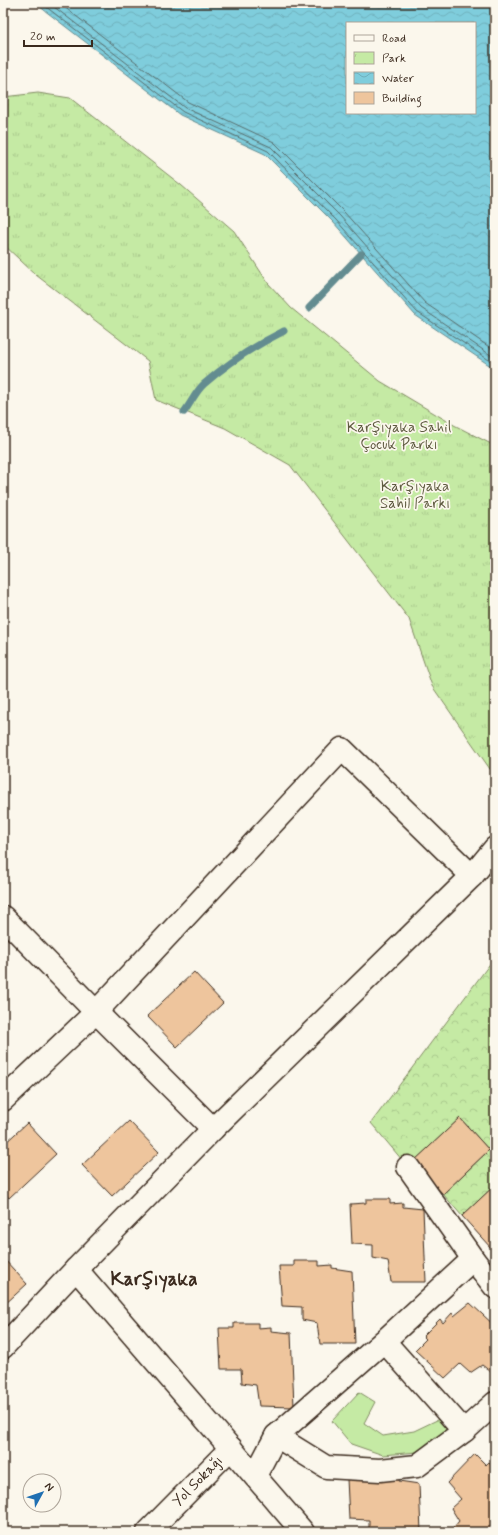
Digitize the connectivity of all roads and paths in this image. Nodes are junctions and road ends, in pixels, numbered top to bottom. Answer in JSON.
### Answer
{"nodes":[{"id":1,"x":495,"y":848,"type":"edge"},
{"id":2,"x":472,"y":876,"type":"junction"},
{"id":3,"x":3,"y":917,"type":"edge"},
{"id":4,"x":96,"y":1012,"type":"junction"},
{"id":5,"x":3,"y":1100,"type":"edge"},
{"id":6,"x":213,"y":1129,"type":"junction"},
{"id":7,"x":408,"y":1167,"type":"dead end"},
{"id":8,"x":472,"y":1259,"type":"junction"},
{"id":9,"x":76,"y":1269,"type":"junction"},
{"id":10,"x":495,"y":1287,"type":"edge"},
{"id":11,"x":384,"y":1341,"type":"junction"},
{"id":12,"x":3,"y":1347,"type":"edge"},
{"id":13,"x":495,"y":1403,"type":"edge"},
{"id":14,"x":464,"y":1431,"type":"junction"},
{"id":15,"x":276,"y":1436,"type":"junction"},
{"id":16,"x":231,"y":1448,"type":"junction"},
{"id":17,"x":255,"y":1476,"type":"junction"},
{"id":18,"x":148,"y":1532,"type":"edge"},
{"id":19,"x":303,"y":1532,"type":"edge"}],
"edges":[{"from":1,"to":2,"type":"street"},
{"from":2,"to":4,"type":"street"},
{"from":2,"to":6,"type":"street"},
{"from":3,"to":4,"type":"street"},
{"from":4,"to":5,"type":"street"},
{"from":4,"to":6,"type":"street"},
{"from":6,"to":9,"type":"street"},
{"from":7,"to":8,"type":"street"},
{"from":8,"to":10,"type":"street"},
{"from":8,"to":11,"type":"street"},
{"from":9,"to":12,"type":"street"},
{"from":9,"to":16,"type":"street"},
{"from":11,"to":14,"type":"street"},
{"from":11,"to":15,"type":"street"},
{"from":13,"to":14,"type":"street"},
{"from":14,"to":15,"type":"street"},
{"from":15,"to":17,"type":"street"},
{"from":16,"to":17,"type":"street"},
{"from":16,"to":18,"type":"street","name":"Yol Sokağı"},
{"from":17,"to":19,"type":"street"}]}
